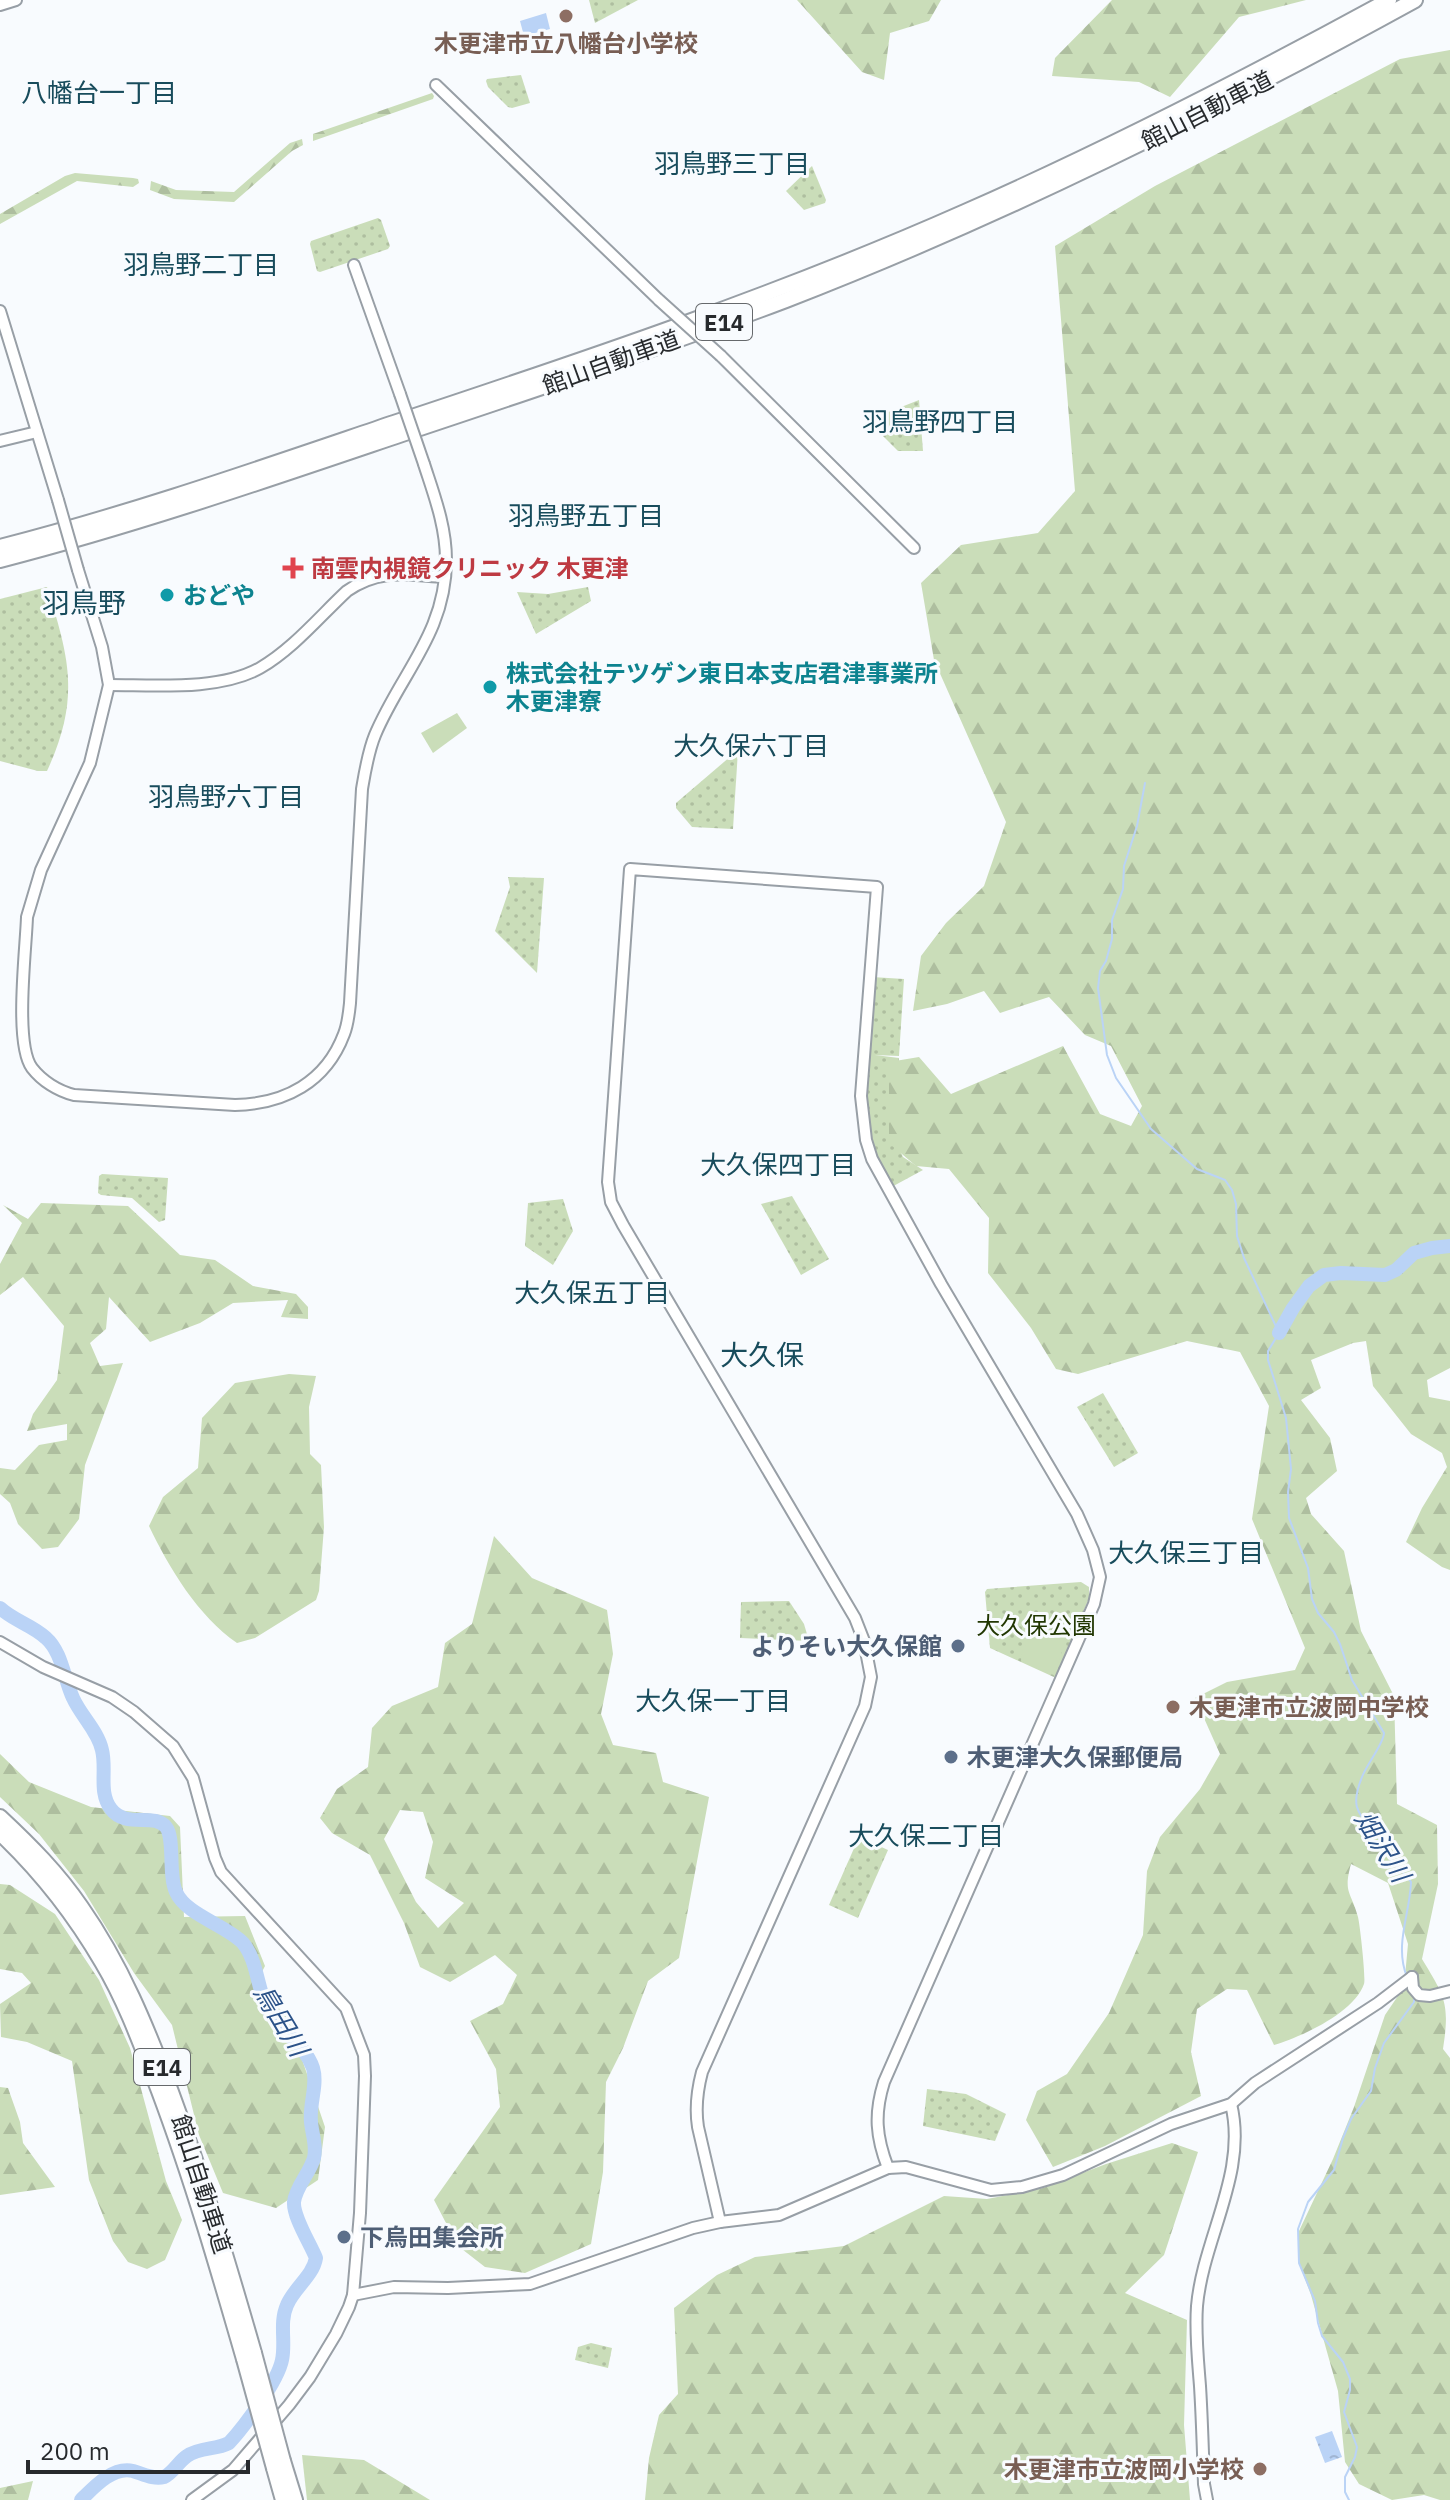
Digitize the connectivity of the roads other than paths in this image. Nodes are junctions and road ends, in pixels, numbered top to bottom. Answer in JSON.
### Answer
{"nodes":[{"id":1,"x":16,"y":0,"type":"edge"},
{"id":2,"x":1389,"y":0,"type":"edge"},
{"id":3,"x":1415,"y":0,"type":"edge"},
{"id":4,"x":0,"y":5,"type":"edge"},
{"id":5,"x":436,"y":85,"type":"dead end"},
{"id":6,"x":354,"y":265,"type":"dead end"},
{"id":7,"x":0,"y":311,"type":"edge"},
{"id":8,"x":37,"y":432,"type":"junction"},
{"id":9,"x":0,"y":441,"type":"edge"},
{"id":10,"x":0,"y":547,"type":"edge"},
{"id":11,"x":914,"y":548,"type":"dead end"},
{"id":12,"x":0,"y":560,"type":"edge"},
{"id":13,"x":444,"y":577,"type":"junction"},
{"id":14,"x":109,"y":685,"type":"junction"},
{"id":15,"x":0,"y":1642,"type":"edge"},
{"id":16,"x":0,"y":1817,"type":"edge"},
{"id":17,"x":0,"y":1833,"type":"edge"},
{"id":18,"x":1450,"y":1991,"type":"edge"},
{"id":19,"x":1231,"y":2104,"type":"junction"},
{"id":20,"x":888,"y":2168,"type":"junction"},
{"id":21,"x":720,"y":2222,"type":"junction"},
{"id":22,"x":353,"y":2295,"type":"junction"},
{"id":23,"x":249,"y":2356,"type":"junction"},
{"id":24,"x":279,"y":2464,"type":"junction"},
{"id":25,"x":192,"y":2500,"type":"edge"},
{"id":26,"x":282,"y":2500,"type":"edge"},
{"id":27,"x":295,"y":2500,"type":"edge"},
{"id":28,"x":1207,"y":2500,"type":"edge"}],
"edges":[{"from":1,"to":4,"type":"street"},
{"from":2,"to":10,"type":"highway","name":"館山自動車道","number":"E14"},
{"from":3,"to":12,"type":"highway","name":"館山自動車道","number":"E14"},
{"from":5,"to":11,"type":"street","bridge":true},
{"from":6,"to":13,"type":"street","bridge":true},
{"from":7,"to":8,"type":"street"},
{"from":8,"to":9,"type":"street"},
{"from":8,"to":14,"type":"street","bridge":true},
{"from":13,"to":14,"type":"street"},
{"from":13,"to":14,"type":"street"},
{"from":15,"to":22,"type":"street"},
{"from":16,"to":23,"type":"highway","name":"館山自動車道","number":"E14"},
{"from":17,"to":23,"type":"highway","name":"館山自動車道","number":"E14"},
{"from":18,"to":19,"type":"street"},
{"from":19,"to":20,"type":"street"},
{"from":19,"to":28,"type":"street"},
{"from":20,"to":21,"type":"street"},
{"from":20,"to":21,"type":"street"},
{"from":21,"to":22,"type":"street"},
{"from":22,"to":25,"type":"street"},
{"from":23,"to":24,"type":"highway","name":"館山自動車道","number":"E14","bridge":true},
{"from":24,"to":26,"type":"highway","name":"館山自動車道","number":"E14"},
{"from":24,"to":27,"type":"highway","name":"館山自動車道","number":"E14"}]}
